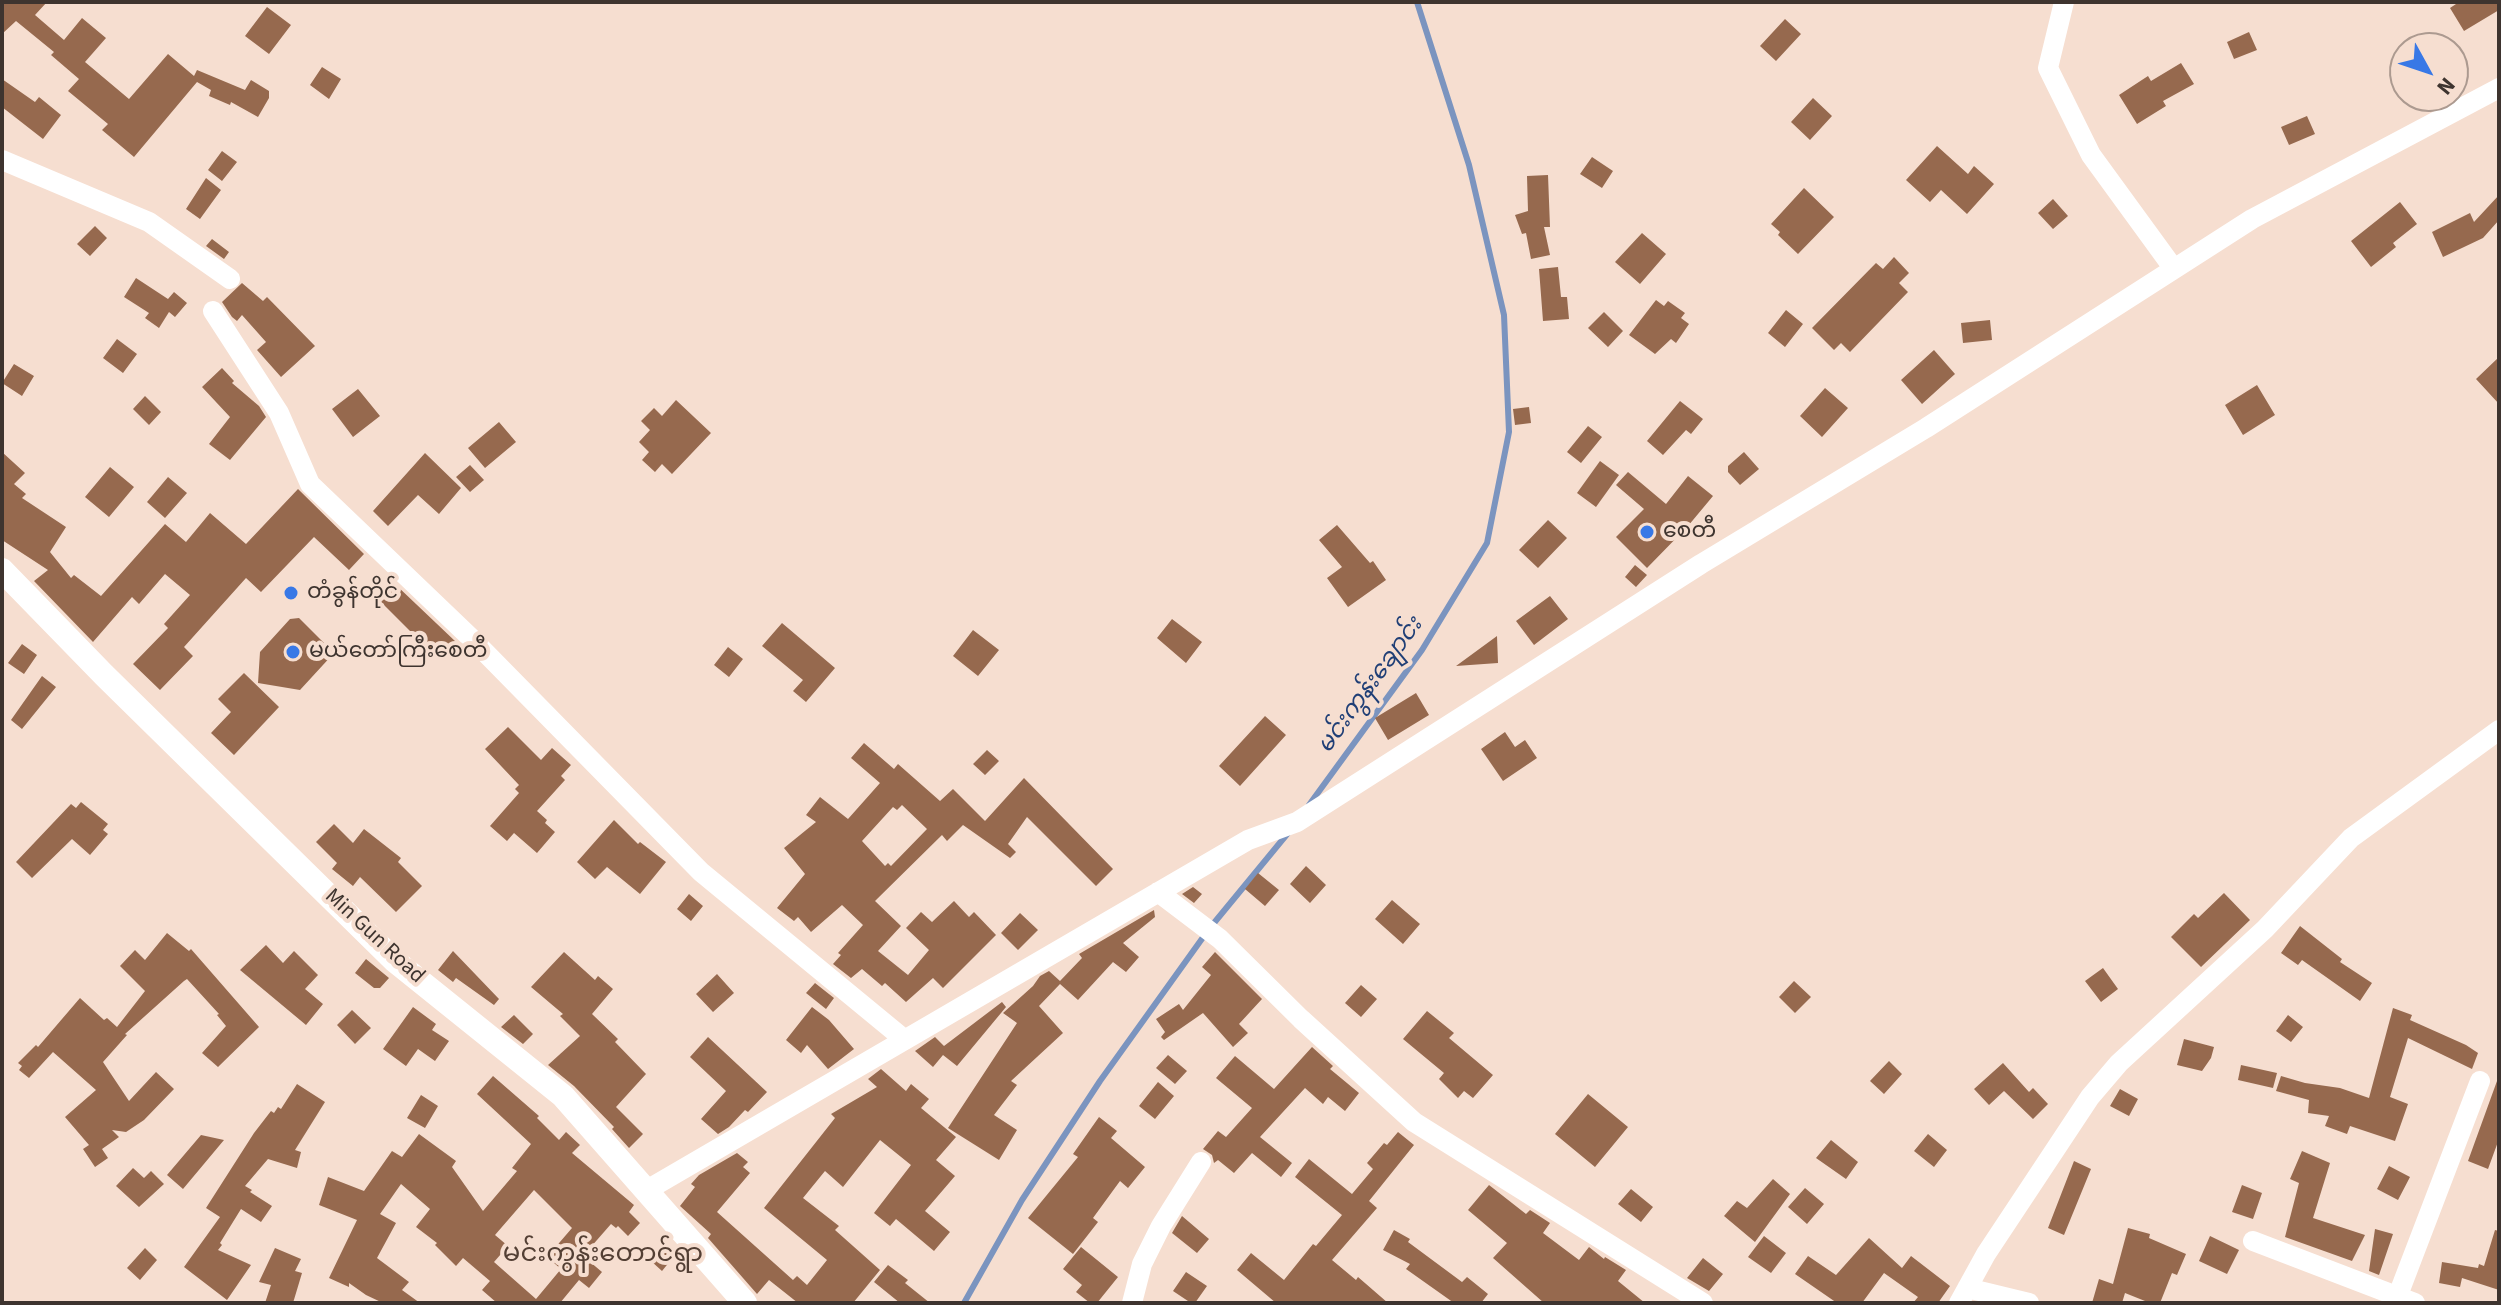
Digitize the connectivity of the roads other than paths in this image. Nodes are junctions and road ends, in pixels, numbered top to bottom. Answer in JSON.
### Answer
{"nodes":[{"id":1,"x":2064,"y":2,"type":"edge"},
{"id":2,"x":2499,"y":88,"type":"edge"},
{"id":3,"x":2,"y":160,"type":"edge"},
{"id":4,"x":2174,"y":269,"type":"junction"},
{"id":5,"x":230,"y":279,"type":"dead end"},
{"id":6,"x":213,"y":311,"type":"dead end"},
{"id":7,"x":2,"y":570,"type":"edge"},
{"id":8,"x":2499,"y":730,"type":"edge"},
{"id":9,"x":1158,"y":892,"type":"junction"},
{"id":10,"x":905,"y":1040,"type":"junction"},
{"id":11,"x":2480,"y":1081,"type":"dead end"},
{"id":12,"x":1201,"y":1162,"type":"dead end"},
{"id":13,"x":647,"y":1190,"type":"junction"},
{"id":14,"x":2253,"y":1241,"type":"dead end"},
{"id":15,"x":1963,"y":1295,"type":"edge"},
{"id":16,"x":2402,"y":1301,"type":"edge"},
{"id":17,"x":745,"y":1303,"type":"edge"},
{"id":18,"x":1132,"y":1303,"type":"edge"},
{"id":19,"x":1703,"y":1303,"type":"edge"},
{"id":20,"x":2029,"y":1303,"type":"edge"}],
"edges":[{"from":1,"to":4,"type":"street"},
{"from":2,"to":4,"type":"street"},
{"from":3,"to":5,"type":"street"},
{"from":4,"to":9,"type":"street"},
{"from":6,"to":10,"type":"street"},
{"from":7,"to":13,"type":"street","name":"Min Gun Road"},
{"from":8,"to":15,"type":"street"},
{"from":9,"to":10,"type":"street"},
{"from":9,"to":19,"type":"street"},
{"from":10,"to":13,"type":"street"},
{"from":11,"to":16,"type":"street"},
{"from":12,"to":18,"type":"street"},
{"from":13,"to":17,"type":"street","name":"Min Gun Road"},
{"from":14,"to":16,"type":"street"},
{"from":15,"to":20,"type":"street"}]}
